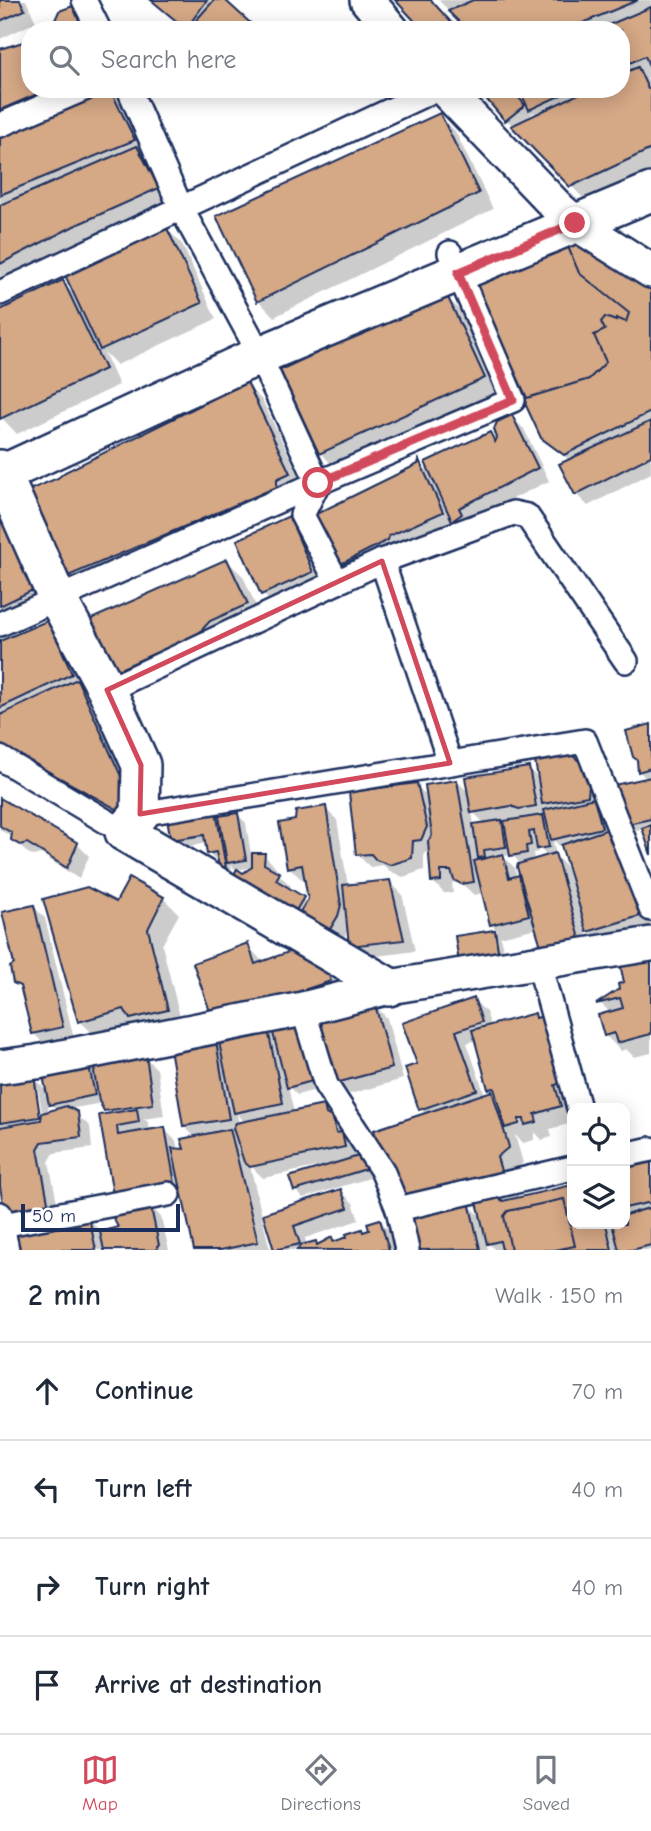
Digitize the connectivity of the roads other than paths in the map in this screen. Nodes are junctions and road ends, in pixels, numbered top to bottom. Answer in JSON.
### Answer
{"nodes":[{"id":1,"x":84,"y":0,"type":"edge"},
{"id":2,"x":367,"y":0,"type":"edge"},
{"id":3,"x":94,"y":21,"type":"edge"},
{"id":4,"x":384,"y":21,"type":"edge"},
{"id":5,"x":63,"y":98,"type":"edge"},
{"id":6,"x":132,"y":98,"type":"edge"},
{"id":7,"x":417,"y":98,"type":"edge"},
{"id":8,"x":452,"y":98,"type":"edge"},
{"id":9,"x":0,"y":125,"type":"edge"},
{"id":10,"x":651,"y":174,"type":"edge"},
{"id":11,"x":651,"y":192,"type":"edge"},
{"id":12,"x":181,"y":208,"type":"junction"},
{"id":13,"x":567,"y":216,"type":"junction"},
{"id":14,"x":454,"y":263,"type":"junction"},
{"id":15,"x":651,"y":271,"type":"edge"},
{"id":16,"x":0,"y":293,"type":"edge"},
{"id":17,"x":255,"y":347,"type":"junction"},
{"id":18,"x":1,"y":467,"type":"edge"},
{"id":19,"x":318,"y":483,"type":"junction"},
{"id":20,"x":382,"y":561,"type":"junction"},
{"id":21,"x":337,"y":582,"type":"junction"},
{"id":22,"x":57,"y":598,"type":"junction"},
{"id":23,"x":0,"y":624,"type":"edge"},
{"id":24,"x":626,"y":662,"type":"dead end"},
{"id":25,"x":107,"y":690,"type":"junction"},
{"id":26,"x":0,"y":758,"type":"edge"},
{"id":27,"x":450,"y":763,"type":"junction"},
{"id":28,"x":132,"y":823,"type":"junction"},
{"id":29,"x":651,"y":909,"type":"edge"},
{"id":30,"x":651,"y":944,"type":"edge"},
{"id":31,"x":539,"y":964,"type":"junction"},
{"id":32,"x":389,"y":987,"type":"junction"},
{"id":33,"x":303,"y":1009,"type":"junction"},
{"id":34,"x":0,"y":1067,"type":"edge"},
{"id":35,"x":578,"y":1103,"type":"edge"},
{"id":36,"x":651,"y":1149,"type":"edge"},
{"id":37,"x":630,"y":1154,"type":"edge"},
{"id":38,"x":567,"y":1169,"type":"edge"},
{"id":39,"x":168,"y":1194,"type":"dead end"},
{"id":40,"x":398,"y":1209,"type":"junction"},
{"id":41,"x":1,"y":1220,"type":"edge"},
{"id":42,"x":7,"y":1250,"type":"edge"},
{"id":43,"x":407,"y":1250,"type":"edge"}],
"edges":[{"from":1,"to":3,"type":"street"},
{"from":2,"to":4,"type":"street"},
{"from":5,"to":9,"type":"street"},
{"from":6,"to":12,"type":"street"},
{"from":7,"to":12,"type":"street"},
{"from":8,"to":13,"type":"street"},
{"from":10,"to":13,"type":"main road"},
{"from":11,"to":13,"type":"main road"},
{"from":12,"to":16,"type":"street"},
{"from":12,"to":17,"type":"street"},
{"from":13,"to":14,"type":"main road"},
{"from":13,"to":15,"type":"street"},
{"from":14,"to":17,"type":"main road"},
{"from":14,"to":19,"type":"street"},
{"from":17,"to":18,"type":"main road"},
{"from":17,"to":19,"type":"street"},
{"from":18,"to":22,"type":"main road"},
{"from":19,"to":21,"type":"street"},
{"from":19,"to":22,"type":"street"},
{"from":20,"to":21,"type":"street"},
{"from":20,"to":24,"type":"street"},
{"from":20,"to":27,"type":"street"},
{"from":21,"to":25,"type":"street"},
{"from":22,"to":23,"type":"street"},
{"from":22,"to":25,"type":"main road"},
{"from":25,"to":28,"type":"main road"},
{"from":26,"to":28,"type":"street"},
{"from":27,"to":28,"type":"street"},
{"from":27,"to":29,"type":"street"},
{"from":28,"to":32,"type":"main road"},
{"from":30,"to":31,"type":"street"},
{"from":31,"to":32,"type":"street"},
{"from":31,"to":35,"type":"street"},
{"from":32,"to":33,"type":"street"},
{"from":33,"to":34,"type":"street"},
{"from":33,"to":40,"type":"street"},
{"from":36,"to":37,"type":"street"},
{"from":38,"to":40,"type":"street"},
{"from":39,"to":41,"type":"street"},
{"from":40,"to":43,"type":"street"},
{"from":41,"to":42,"type":"street"}]}
